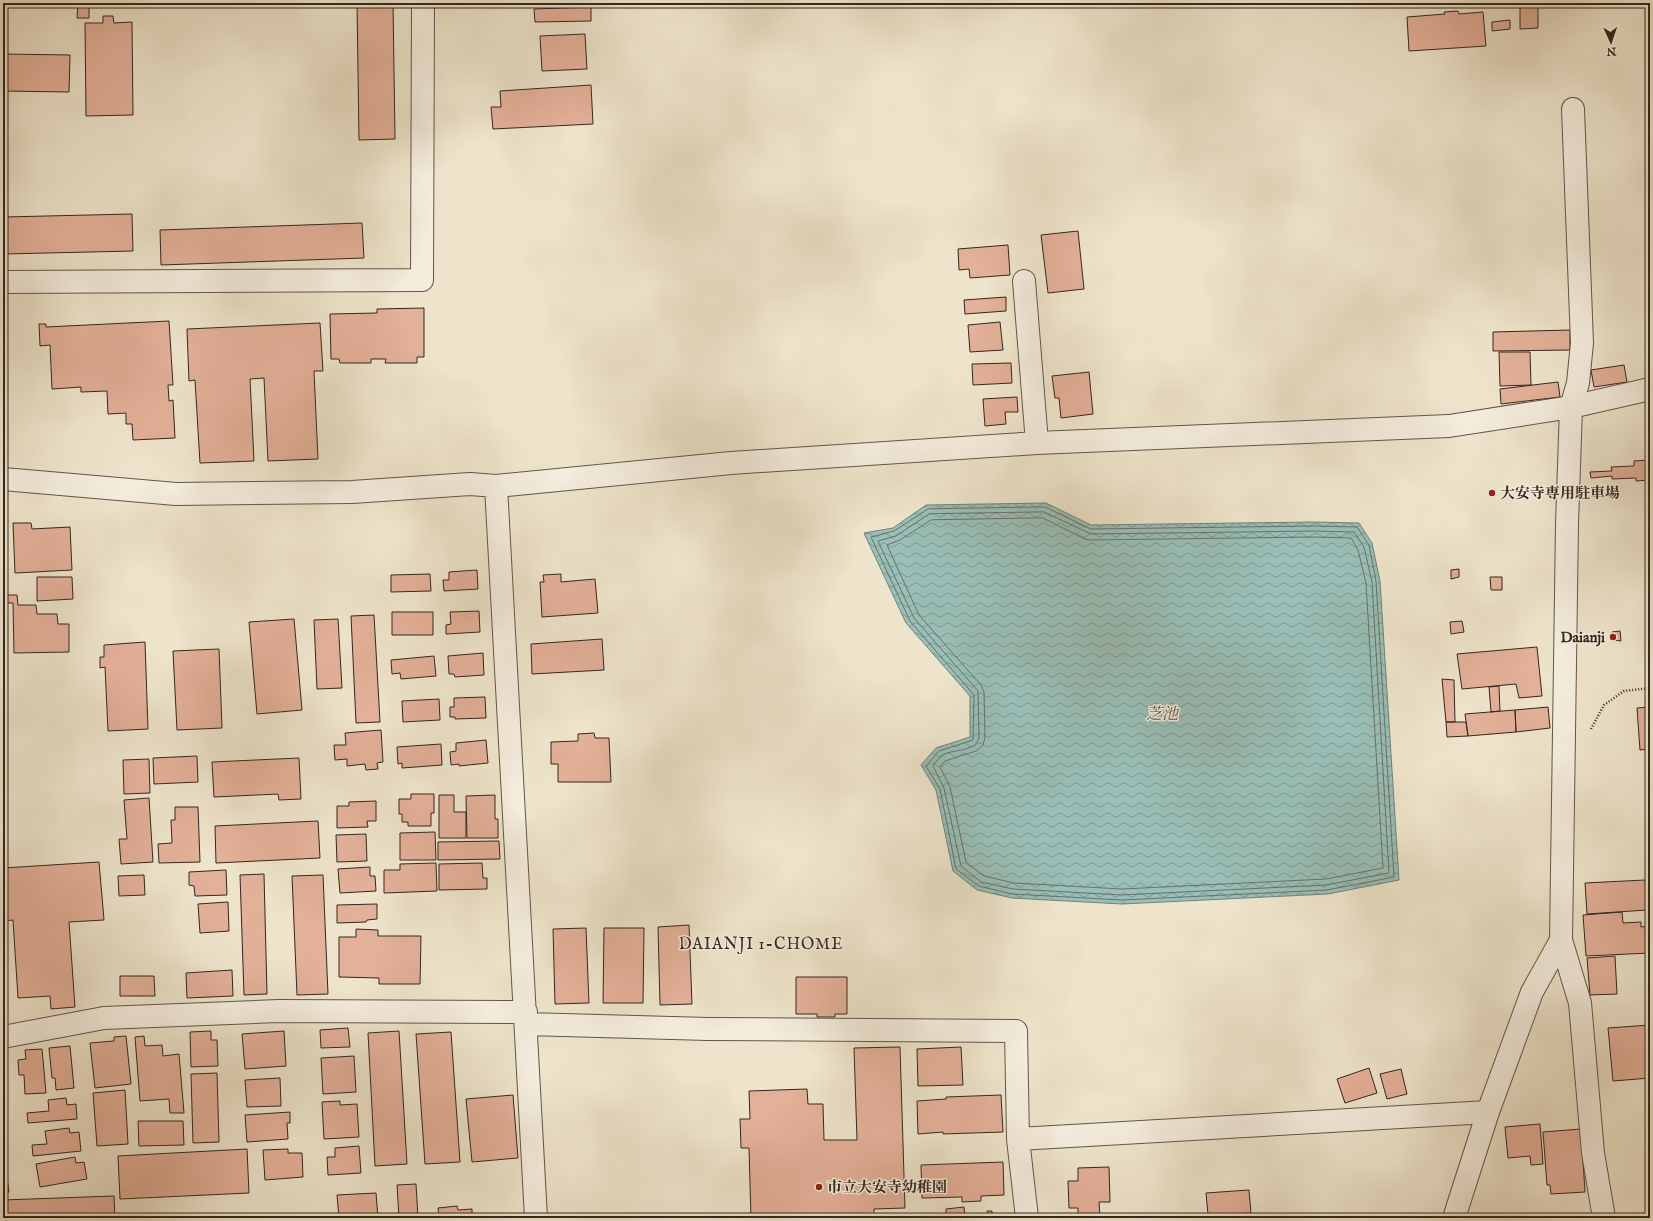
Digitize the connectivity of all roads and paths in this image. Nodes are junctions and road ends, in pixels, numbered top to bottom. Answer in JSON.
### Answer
{"nodes":[{"id":1,"x":423,"y":3,"type":"edge"},
{"id":2,"x":1573,"y":109,"type":"dead end"},
{"id":3,"x":1024,"y":281,"type":"dead end"},
{"id":4,"x":3,"y":282,"type":"edge"},
{"id":5,"x":1648,"y":389,"type":"edge"},
{"id":6,"x":1571,"y":407,"type":"junction"},
{"id":7,"x":1036,"y":443,"type":"junction"},
{"id":8,"x":3,"y":479,"type":"edge"},
{"id":9,"x":496,"y":486,"type":"junction"},
{"id":10,"x":1650,"y":491,"type":"edge"},
{"id":11,"x":1650,"y":688,"type":"edge"},
{"id":12,"x":1563,"y":751,"type":"junction"},
{"id":13,"x":1561,"y":940,"type":"junction"},
{"id":14,"x":526,"y":1018,"type":"junction"},
{"id":15,"x":3,"y":1037,"type":"edge"},
{"id":16,"x":1488,"y":1112,"type":"junction"},
{"id":17,"x":1018,"y":1139,"type":"junction"},
{"id":18,"x":536,"y":1218,"type":"edge"},
{"id":19,"x":1027,"y":1218,"type":"edge"},
{"id":20,"x":1454,"y":1218,"type":"edge"},
{"id":21,"x":1604,"y":1218,"type":"edge"}],
"edges":[{"from":1,"to":4,"type":"street"},
{"from":2,"to":6,"type":"street"},
{"from":3,"to":7,"type":"street"},
{"from":5,"to":6,"type":"street"},
{"from":5,"to":10,"type":"path"},
{"from":6,"to":7,"type":"street"},
{"from":6,"to":12,"type":"street"},
{"from":7,"to":9,"type":"street"},
{"from":8,"to":9,"type":"street"},
{"from":9,"to":14,"type":"street"},
{"from":11,"to":12,"type":"path"},
{"from":12,"to":13,"type":"street"},
{"from":13,"to":16,"type":"street"},
{"from":13,"to":21,"type":"street"},
{"from":14,"to":15,"type":"street"},
{"from":14,"to":17,"type":"street"},
{"from":14,"to":18,"type":"street"},
{"from":16,"to":17,"type":"street"},
{"from":16,"to":20,"type":"street"},
{"from":17,"to":19,"type":"street"}]}
